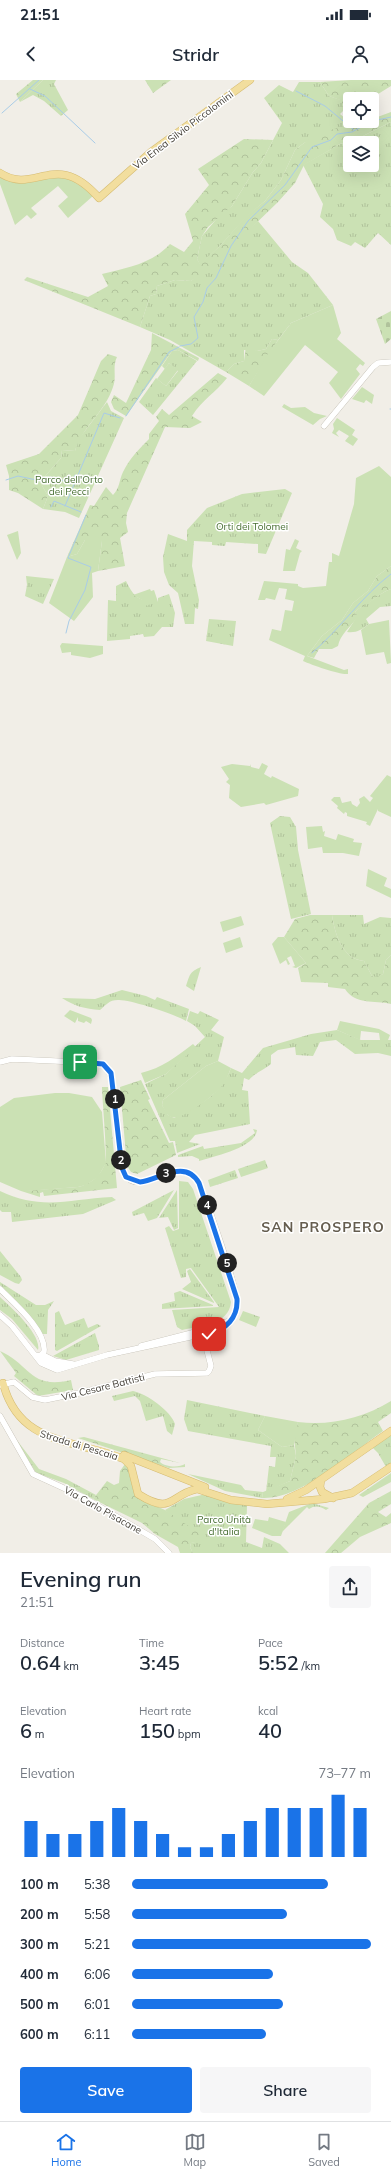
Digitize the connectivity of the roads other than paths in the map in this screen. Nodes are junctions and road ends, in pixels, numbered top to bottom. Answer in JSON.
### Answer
{"nodes":[{"id":1,"x":250,"y":80,"type":"edge"},
{"id":2,"x":0,"y":173,"type":"edge"},
{"id":3,"x":391,"y":362,"type":"edge"},
{"id":4,"x":324,"y":426,"type":"dead end"},
{"id":5,"x":0,"y":1062,"type":"edge"},
{"id":6,"x":0,"y":1289,"type":"edge"},
{"id":7,"x":0,"y":1315,"type":"edge"},
{"id":8,"x":231,"y":1320,"type":"junction"},
{"id":9,"x":209,"y":1334,"type":"junction"},
{"id":10,"x":203,"y":1335,"type":"junction"},
{"id":11,"x":206,"y":1345,"type":"junction"},
{"id":12,"x":139,"y":1348,"type":"junction"},
{"id":13,"x":41,"y":1354,"type":"junction"},
{"id":14,"x":70,"y":1365,"type":"junction"},
{"id":15,"x":1,"y":1382,"type":"edge"},
{"id":16,"x":0,"y":1416,"type":"edge"},
{"id":17,"x":391,"y":1431,"type":"edge"},
{"id":18,"x":391,"y":1467,"type":"edge"},
{"id":19,"x":321,"y":1483,"type":"junction"},
{"id":20,"x":334,"y":1498,"type":"junction"},
{"id":21,"x":324,"y":1499,"type":"junction"},
{"id":22,"x":169,"y":1553,"type":"edge"}],
"edges":[{"from":1,"to":2,"type":"main road","name":"Via Enea Silvio Piccolomini"},
{"from":3,"to":4,"type":"street"},
{"from":5,"to":8,"type":"street"},
{"from":6,"to":13,"type":"street"},
{"from":7,"to":13,"type":"street"},
{"from":8,"to":9,"type":"street"},
{"from":8,"to":10,"type":"street"},
{"from":8,"to":12,"type":"street"},
{"from":9,"to":10,"type":"street"},
{"from":9,"to":11,"type":"street"},
{"from":10,"to":11,"type":"street"},
{"from":10,"to":12,"type":"street"},
{"from":11,"to":15,"type":"street","name":"Via Cesare Battisti"},
{"from":12,"to":14,"type":"street"},
{"from":13,"to":14,"type":"street"},
{"from":13,"to":14,"type":"street"},
{"from":15,"to":19,"type":"main road","name":"Strada di Pescaia"},
{"from":15,"to":21,"type":"main road","name":"Strada di Pescaia"},
{"from":16,"to":22,"type":"street","name":"Via Carlo Pisacane"},
{"from":17,"to":19,"type":"main road","name":"Strada di Pescaia"},
{"from":18,"to":20,"type":"main road","name":"Strada di Pescaia"},
{"from":19,"to":20,"type":"main road"},
{"from":19,"to":21,"type":"main road"},
{"from":20,"to":21,"type":"main road","name":"Strada di Pescaia"}]}
